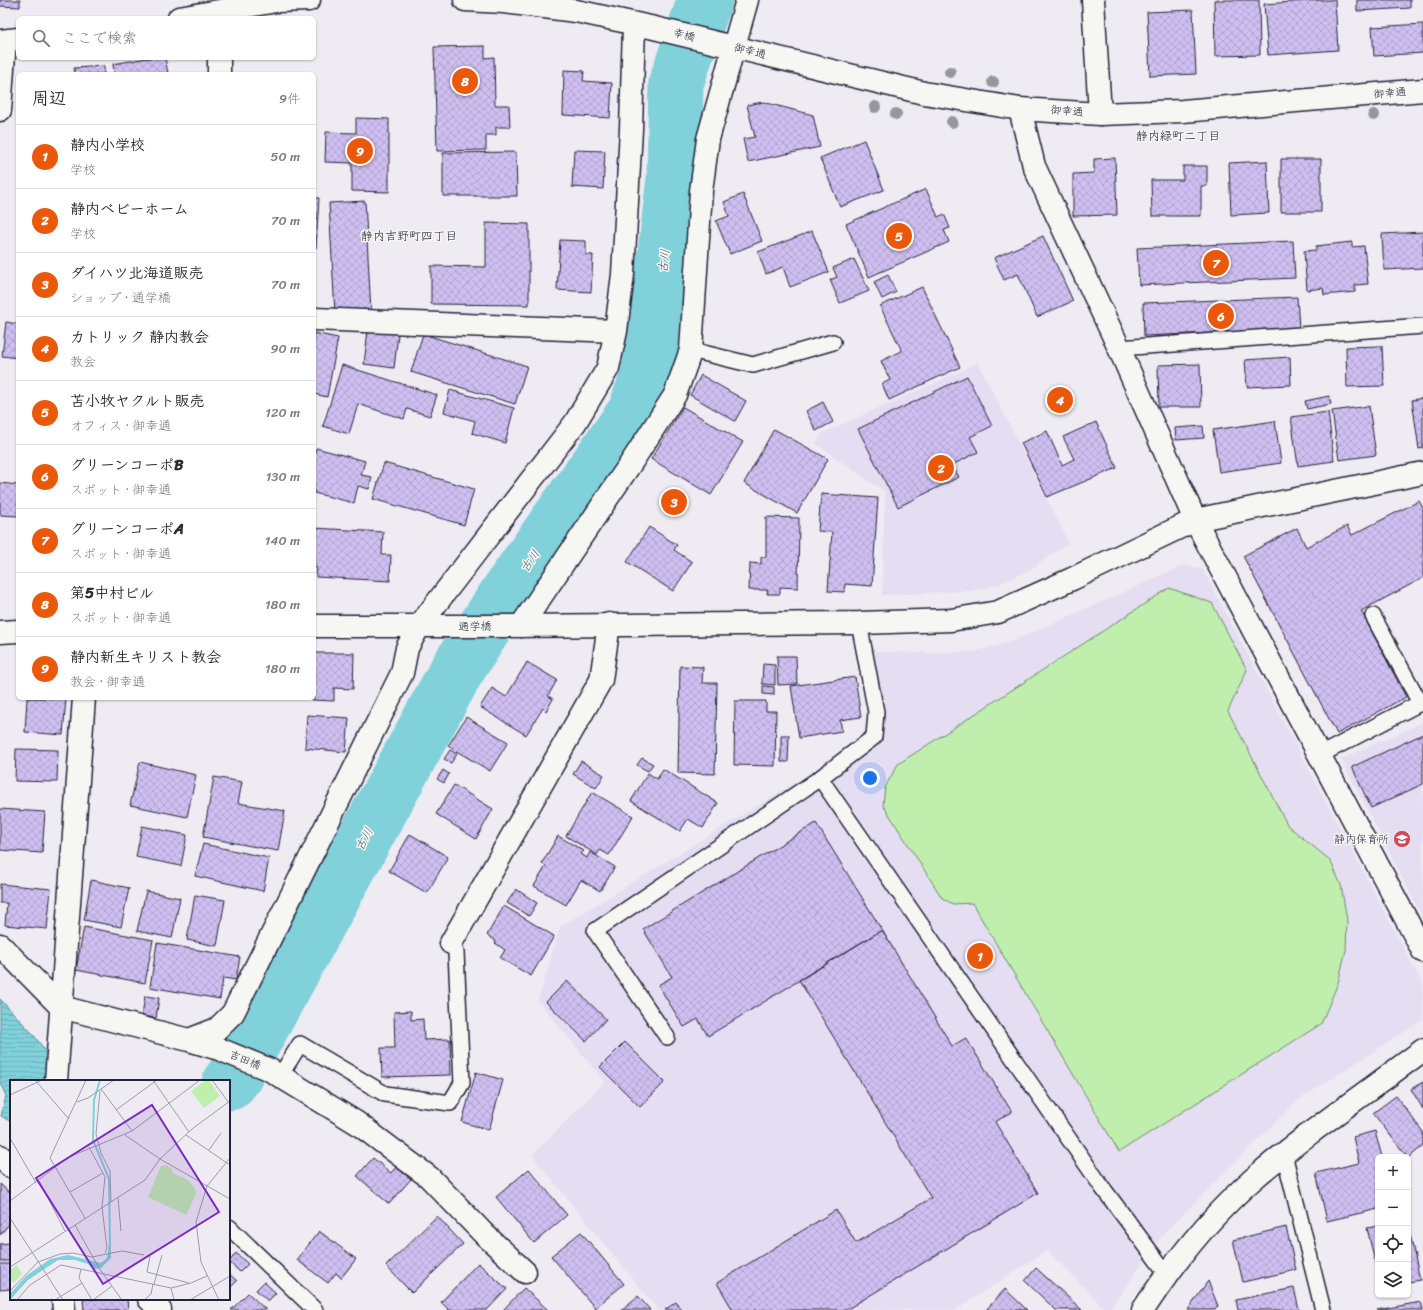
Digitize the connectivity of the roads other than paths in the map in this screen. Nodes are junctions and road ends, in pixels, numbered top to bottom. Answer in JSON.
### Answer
{"nodes":[{"id":1,"x":309,"y":0,"type":"edge"},
{"id":2,"x":465,"y":0,"type":"edge"},
{"id":3,"x":747,"y":0,"type":"edge"},
{"id":4,"x":1093,"y":0,"type":"edge"},
{"id":5,"x":219,"y":10,"type":"edge"},
{"id":6,"x":189,"y":16,"type":"edge"},
{"id":7,"x":642,"y":26,"type":"junction"},
{"id":8,"x":8,"y":41,"type":"edge"},
{"id":9,"x":726,"y":46,"type":"junction"},
{"id":10,"x":219,"y":60,"type":"edge"},
{"id":11,"x":219,"y":72,"type":"edge"},
{"id":12,"x":1423,"y":90,"type":"edge"},
{"id":13,"x":1020,"y":108,"type":"junction"},
{"id":14,"x":0,"y":110,"type":"edge"},
{"id":15,"x":1100,"y":114,"type":"junction"},
{"id":16,"x":316,"y":319,"type":"edge"},
{"id":17,"x":1423,"y":326,"type":"edge"},
{"id":18,"x":616,"y":331,"type":"junction"},
{"id":19,"x":833,"y":342,"type":"dead end"},
{"id":20,"x":1119,"y":348,"type":"junction"},
{"id":21,"x":691,"y":350,"type":"junction"},
{"id":22,"x":1423,"y":473,"type":"edge"},
{"id":23,"x":1195,"y":520,"type":"junction"},
{"id":24,"x":1373,"y":616,"type":"dead end"},
{"id":25,"x":859,"y":623,"type":"junction"},
{"id":26,"x":609,"y":624,"type":"junction"},
{"id":27,"x":316,"y":626,"type":"edge"},
{"id":28,"x":419,"y":626,"type":"junction"},
{"id":29,"x":515,"y":626,"type":"junction"},
{"id":30,"x":16,"y":631,"type":"edge"},
{"id":31,"x":0,"y":632,"type":"edge"},
{"id":32,"x":84,"y":700,"type":"edge"},
{"id":33,"x":1320,"y":755,"type":"junction"},
{"id":34,"x":820,"y":778,"type":"junction"},
{"id":35,"x":451,"y":943,"type":"joint"},
{"id":36,"x":0,"y":945,"type":"edge"},
{"id":37,"x":1423,"y":952,"type":"edge"},
{"id":38,"x":61,"y":1007,"type":"junction"},
{"id":39,"x":667,"y":1037,"type":"dead end"},
{"id":40,"x":189,"y":1040,"type":"junction"},
{"id":41,"x":1423,"y":1050,"type":"edge"},
{"id":42,"x":275,"y":1073,"type":"junction"},
{"id":43,"x":56,"y":1080,"type":"edge"},
{"id":44,"x":1284,"y":1154,"type":"junction"},
{"id":45,"x":0,"y":1156,"type":"edge"},
{"id":46,"x":10,"y":1166,"type":"edge"},
{"id":47,"x":230,"y":1228,"type":"edge"},
{"id":48,"x":525,"y":1272,"type":"dead end"},
{"id":49,"x":1166,"y":1274,"type":"junction"},
{"id":50,"x":63,"y":1300,"type":"edge"},
{"id":51,"x":150,"y":1300,"type":"edge"},
{"id":52,"x":64,"y":1310,"type":"edge"},
{"id":53,"x":160,"y":1310,"type":"edge"},
{"id":54,"x":315,"y":1310,"type":"edge"},
{"id":55,"x":1143,"y":1310,"type":"edge"},
{"id":56,"x":1323,"y":1310,"type":"edge"}],
"edges":[{"from":1,"to":5,"type":"street"},
{"from":2,"to":7,"type":"street"},
{"from":3,"to":9,"type":"street"},
{"from":4,"to":15,"type":"street"},
{"from":5,"to":6,"type":"street"},
{"from":7,"to":9,"type":"street","name":"幸橋"},
{"from":7,"to":18,"type":"street"},
{"from":8,"to":14,"type":"street"},
{"from":9,"to":13,"type":"street","name":"御幸通"},
{"from":9,"to":21,"type":"street"},
{"from":10,"to":11,"type":"street"},
{"from":12,"to":15,"type":"street","name":"御幸通"},
{"from":13,"to":15,"type":"street","name":"御幸通"},
{"from":13,"to":20,"type":"street"},
{"from":16,"to":18,"type":"street"},
{"from":17,"to":20,"type":"lane"},
{"from":18,"to":28,"type":"street"},
{"from":19,"to":21,"type":"lane"},
{"from":20,"to":23,"type":"street"},
{"from":21,"to":29,"type":"street"},
{"from":22,"to":23,"type":"street","name":"通学橋"},
{"from":23,"to":25,"type":"street","name":"通学橋"},
{"from":23,"to":33,"type":"street"},
{"from":24,"to":33,"type":"lane"},
{"from":25,"to":26,"type":"street","name":"通学橋"},
{"from":25,"to":34,"type":"lane"},
{"from":26,"to":29,"type":"street","name":"通学橋"},
{"from":26,"to":35,"type":"street"},
{"from":27,"to":28,"type":"street","name":"通学橋"},
{"from":28,"to":29,"type":"street","name":"通学橋"},
{"from":28,"to":40,"type":"street"},
{"from":30,"to":31,"type":"street"},
{"from":32,"to":38,"type":"street"},
{"from":33,"to":37,"type":"street"},
{"from":34,"to":39,"type":"lane"},
{"from":34,"to":49,"type":"lane"},
{"from":35,"to":42,"type":"lane"},
{"from":36,"to":38,"type":"street"},
{"from":38,"to":40,"type":"street","name":"吉田橋"},
{"from":38,"to":43,"type":"street"},
{"from":40,"to":42,"type":"street","name":"吉田橋"},
{"from":41,"to":44,"type":"street"},
{"from":42,"to":48,"type":"street","name":"吉田橋"},
{"from":44,"to":49,"type":"street"},
{"from":44,"to":56,"type":"lane"},
{"from":45,"to":46,"type":"street"},
{"from":47,"to":54,"type":"lane"},
{"from":49,"to":55,"type":"street"},
{"from":50,"to":52,"type":"street"},
{"from":51,"to":53,"type":"street"}]}
